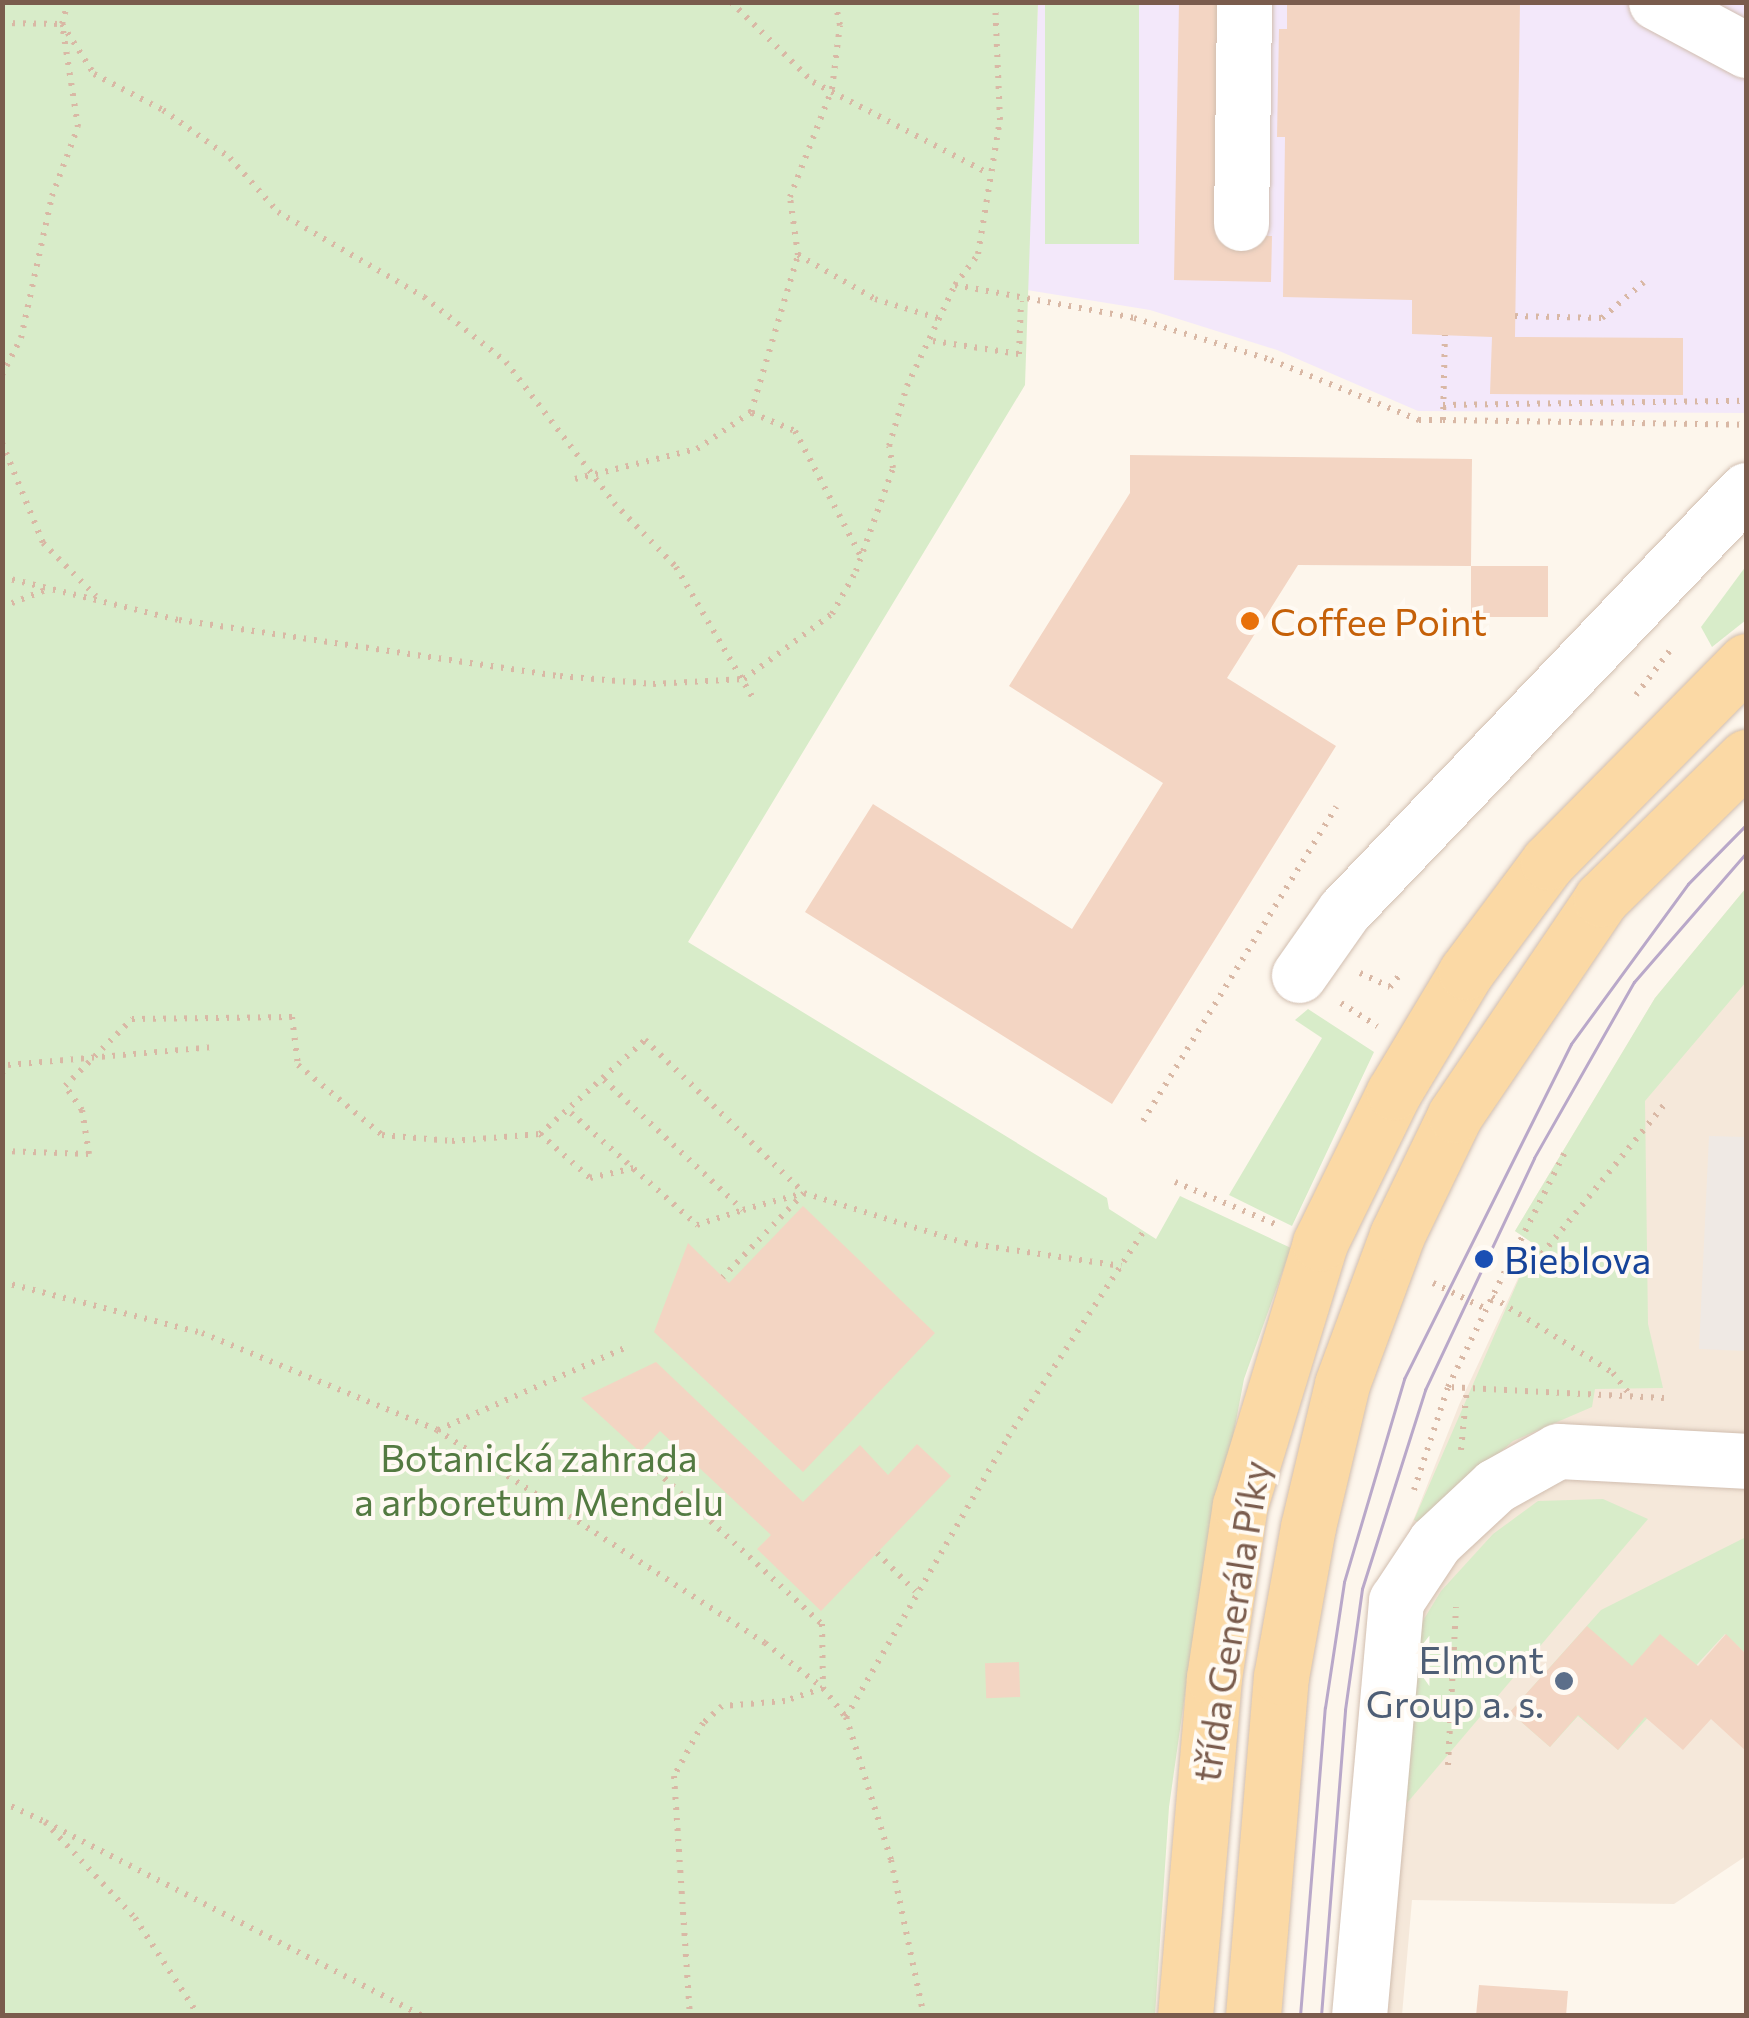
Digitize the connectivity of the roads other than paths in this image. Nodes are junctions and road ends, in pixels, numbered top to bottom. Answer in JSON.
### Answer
{"nodes":[{"id":1,"x":1244,"y":2,"type":"edge"},
{"id":2,"x":1656,"y":2,"type":"edge"},
{"id":3,"x":1746,"y":50,"type":"edge"},
{"id":4,"x":1241,"y":222,"type":"dead end"},
{"id":5,"x":1746,"y":490,"type":"edge"},
{"id":6,"x":1746,"y":662,"type":"edge"},
{"id":7,"x":1746,"y":757,"type":"edge"},
{"id":8,"x":1299,"y":975,"type":"dead end"},
{"id":9,"x":1746,"y":1462,"type":"edge"},
{"id":10,"x":1184,"y":2016,"type":"edge"},
{"id":11,"x":1253,"y":2016,"type":"edge"},
{"id":12,"x":1359,"y":2016,"type":"edge"}],
"edges":[{"from":1,"to":4,"type":"street"},
{"from":2,"to":3,"type":"street"},
{"from":5,"to":8,"type":"street"},
{"from":6,"to":10,"type":"main road","name":"třída Generála Píky"},
{"from":7,"to":11,"type":"main road","name":"třída Generála Píky"},
{"from":9,"to":12,"type":"street"}]}
